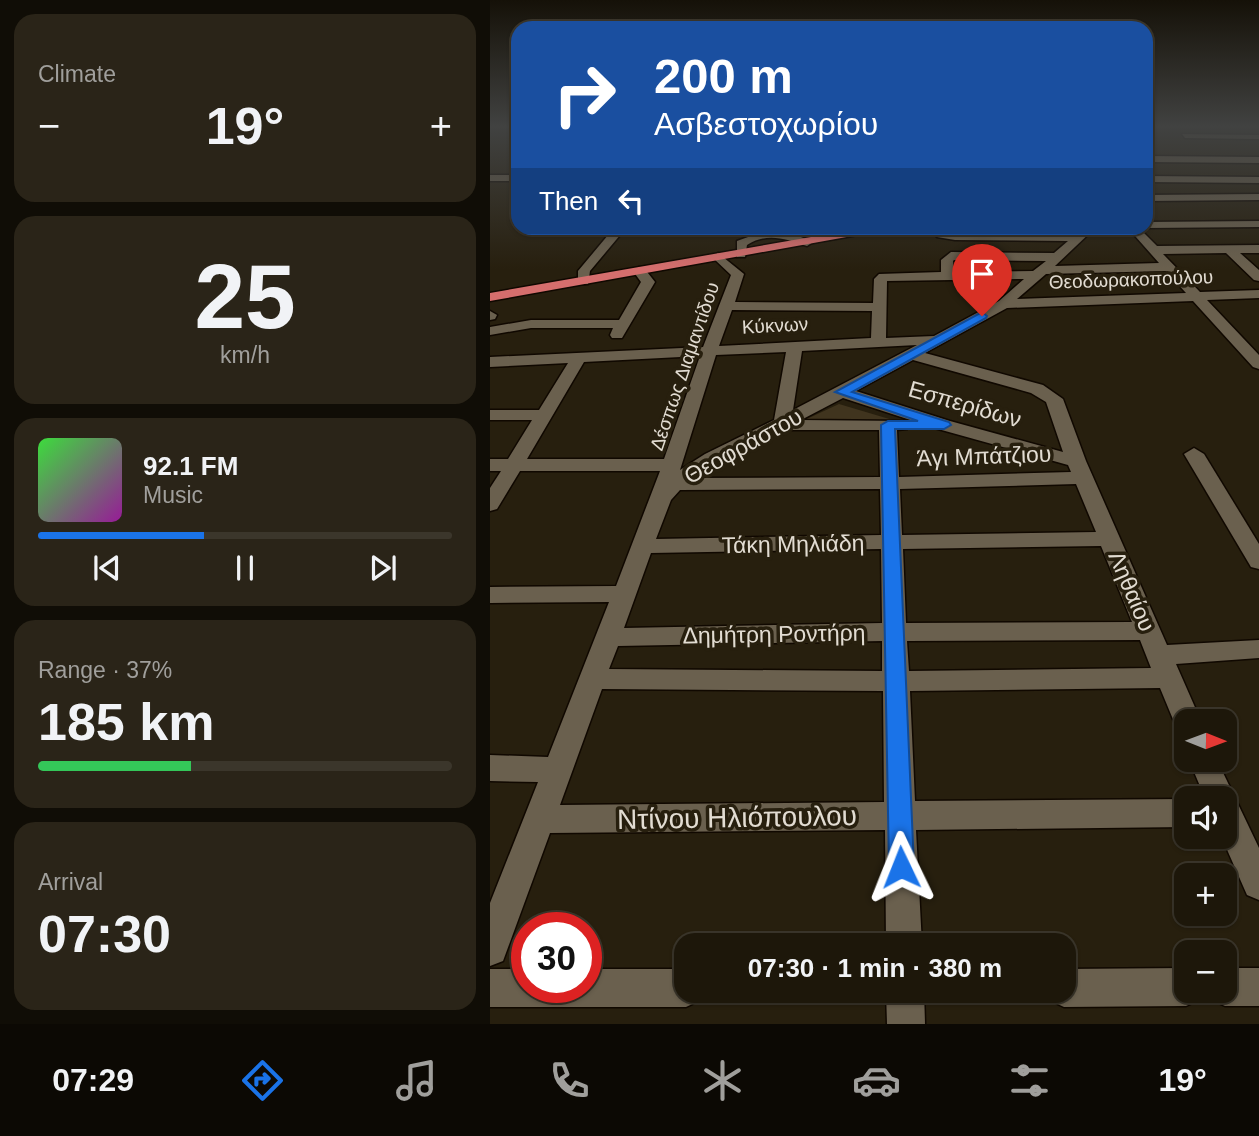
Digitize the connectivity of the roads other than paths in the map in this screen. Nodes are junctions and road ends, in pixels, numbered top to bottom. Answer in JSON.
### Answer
{"nodes":[{"id":1,"x":1153,"y":177,"type":"edge"},
{"id":2,"x":490,"y":178,"type":"edge"},
{"id":3,"x":511,"y":178,"type":"edge"},
{"id":4,"x":1257,"y":181,"type":"edge"},
{"id":5,"x":1259,"y":197,"type":"edge"},
{"id":6,"x":1153,"y":201,"type":"edge"},
{"id":7,"x":1190,"y":201,"type":"junction"},
{"id":8,"x":1254,"y":224,"type":"edge"},
{"id":9,"x":1153,"y":225,"type":"edge"},
{"id":10,"x":1259,"y":234,"type":"edge"},
{"id":11,"x":614,"y":235,"type":"edge"},
{"id":12,"x":734,"y":235,"type":"edge"},
{"id":13,"x":844,"y":235,"type":"edge"},
{"id":14,"x":941,"y":235,"type":"edge"},
{"id":15,"x":966,"y":235,"type":"edge"},
{"id":16,"x":1082,"y":235,"type":"edge"},
{"id":17,"x":1139,"y":235,"type":"edge"},
{"id":18,"x":955,"y":237,"type":"junction"},
{"id":19,"x":1229,"y":249,"type":"junction"},
{"id":20,"x":1259,"y":249,"type":"edge"},
{"id":21,"x":1153,"y":250,"type":"junction"},
{"id":22,"x":722,"y":257,"type":"junction"},
{"id":23,"x":953,"y":257,"type":"junction"},
{"id":24,"x":1058,"y":257,"type":"junction"},
{"id":25,"x":1244,"y":263,"type":"junction"},
{"id":26,"x":1259,"y":263,"type":"edge"},
{"id":27,"x":1168,"y":267,"type":"junction"},
{"id":28,"x":639,"y":271,"type":"junction"},
{"id":29,"x":1039,"y":272,"type":"junction"},
{"id":30,"x":948,"y":274,"type":"junction"},
{"id":31,"x":1259,"y":277,"type":"edge"},
{"id":32,"x":583,"y":281,"type":"junction"},
{"id":33,"x":1259,"y":296,"type":"edge"},
{"id":34,"x":490,"y":298,"type":"edge"},
{"id":35,"x":1196,"y":298,"type":"junction"},
{"id":36,"x":1004,"y":304,"type":"junction"},
{"id":37,"x":727,"y":306,"type":"junction"},
{"id":38,"x":879,"y":307,"type":"junction"},
{"id":39,"x":623,"y":324,"type":"junction"},
{"id":40,"x":490,"y":331,"type":"edge"},
{"id":41,"x":1259,"y":337,"type":"edge"},
{"id":42,"x":1234,"y":338,"type":"junction"},
{"id":43,"x":937,"y":340,"type":"junction"},
{"id":44,"x":878,"y":341,"type":"junction"},
{"id":45,"x":795,"y":346,"type":"junction"},
{"id":46,"x":710,"y":349,"type":"junction"},
{"id":47,"x":605,"y":354,"type":"junction"},
{"id":48,"x":911,"y":354,"type":"junction"},
{"id":49,"x":580,"y":356,"type":"junction"},
{"id":50,"x":490,"y":362,"type":"edge"},
{"id":51,"x":1259,"y":364,"type":"edge"},
{"id":52,"x":842,"y":392,"type":"junction"},
{"id":53,"x":490,"y":415,"type":"edge"},
{"id":54,"x":545,"y":415,"type":"junction"},
{"id":55,"x":779,"y":424,"type":"junction"},
{"id":56,"x":888,"y":425,"type":"junction"},
{"id":57,"x":944,"y":425,"type":"junction"},
{"id":58,"x":1194,"y":454,"type":"dead end"},
{"id":59,"x":490,"y":465,"type":"edge"},
{"id":60,"x":514,"y":465,"type":"junction"},
{"id":61,"x":1080,"y":469,"type":"junction"},
{"id":62,"x":669,"y":483,"type":"junction"},
{"id":63,"x":890,"y":483,"type":"junction"},
{"id":64,"x":490,"y":505,"type":"edge"},
{"id":65,"x":1110,"y":539,"type":"junction"},
{"id":66,"x":892,"y":542,"type":"junction"},
{"id":67,"x":643,"y":546,"type":"junction"},
{"id":68,"x":1259,"y":562,"type":"edge"},
{"id":69,"x":625,"y":594,"type":"junction"},
{"id":70,"x":490,"y":595,"type":"edge"},
{"id":71,"x":894,"y":632,"type":"junction"},
{"id":72,"x":609,"y":637,"type":"junction"},
{"id":73,"x":1259,"y":649,"type":"edge"},
{"id":74,"x":1159,"y":655,"type":"junction"},
{"id":75,"x":593,"y":679,"type":"junction"},
{"id":76,"x":896,"y":681,"type":"junction"},
{"id":77,"x":1182,"y":709,"type":"edge"},
{"id":78,"x":490,"y":768,"type":"edge"},
{"id":79,"x":558,"y":770,"type":"junction"},
{"id":80,"x":1174,"y":813,"type":"edge"},
{"id":81,"x":900,"y":816,"type":"junction"},
{"id":82,"x":539,"y":819,"type":"junction"},
{"id":83,"x":1237,"y":836,"type":"edge"},
{"id":84,"x":1259,"y":884,"type":"edge"},
{"id":85,"x":904,"y":933,"type":"edge"},
{"id":86,"x":490,"y":948,"type":"edge"},
{"id":87,"x":1237,"y":987,"type":"edge"},
{"id":88,"x":1259,"y":987,"type":"edge"},
{"id":89,"x":490,"y":988,"type":"edge"},
{"id":90,"x":674,"y":988,"type":"edge"},
{"id":91,"x":1076,"y":988,"type":"edge"},
{"id":92,"x":1174,"y":988,"type":"edge"},
{"id":93,"x":905,"y":1003,"type":"edge"},
{"id":94,"x":906,"y":1024,"type":"edge"}],
"edges":[{"from":1,"to":4,"type":"street"},
{"from":2,"to":3,"type":"street"},
{"from":5,"to":7,"type":"street"},
{"from":6,"to":7,"type":"street"},
{"from":7,"to":8,"type":"street"},
{"from":8,"to":9,"type":"street"},
{"from":8,"to":10,"type":"street"},
{"from":11,"to":32,"type":"street"},
{"from":12,"to":22,"type":"street"},
{"from":13,"to":22,"type":"highway"},
{"from":14,"to":18,"type":"street"},
{"from":15,"to":18,"type":"street"},
{"from":16,"to":24,"type":"street","name":"Θεοφράστου"},
{"from":17,"to":21,"type":"street"},
{"from":18,"to":23,"type":"street"},
{"from":19,"to":20,"type":"street"},
{"from":19,"to":21,"type":"street"},
{"from":19,"to":25,"type":"street"},
{"from":21,"to":27,"type":"street"},
{"from":22,"to":28,"type":"highway"},
{"from":22,"to":37,"type":"street","name":"Δέσπως Διαμαντίδου"},
{"from":23,"to":24,"type":"street"},
{"from":23,"to":30,"type":"street"},
{"from":24,"to":29,"type":"street","name":"Θεοφράστου"},
{"from":25,"to":26,"type":"street"},
{"from":25,"to":31,"type":"street"},
{"from":27,"to":29,"type":"street"},
{"from":27,"to":35,"type":"street"},
{"from":28,"to":32,"type":"highway"},
{"from":28,"to":39,"type":"street"},
{"from":29,"to":30,"type":"street"},
{"from":29,"to":36,"type":"street","name":"Θεοφράστου"},
{"from":30,"to":38,"type":"street"},
{"from":32,"to":34,"type":"highway"},
{"from":33,"to":35,"type":"street","name":"Θεοδωρακοπούλου"},
{"from":35,"to":36,"type":"street","name":"Θεοδωρακοπούλου"},
{"from":35,"to":42,"type":"street"},
{"from":36,"to":43,"type":"street","name":"Θεοφράστου"},
{"from":37,"to":38,"type":"street"},
{"from":37,"to":46,"type":"street","name":"Δέσπως Διαμαντίδου"},
{"from":38,"to":44,"type":"street"},
{"from":39,"to":40,"type":"street"},
{"from":39,"to":47,"type":"street"},
{"from":41,"to":42,"type":"street"},
{"from":42,"to":51,"type":"street"},
{"from":43,"to":44,"type":"street","name":"Κύκνων"},
{"from":43,"to":48,"type":"street","name":"Θεοφράστου"},
{"from":44,"to":45,"type":"street","name":"Κύκνων"},
{"from":45,"to":46,"type":"street","name":"Κύκνων"},
{"from":45,"to":55,"type":"street"},
{"from":46,"to":47,"type":"street","name":"Κύκνων"},
{"from":46,"to":62,"type":"street","name":"Δέσπως Διαμαντίδου"},
{"from":47,"to":49,"type":"street","name":"Κύκνων"},
{"from":48,"to":52,"type":"street","name":"Θεοφράστου"},
{"from":48,"to":61,"type":"street","name":"Ληθαίου"},
{"from":49,"to":50,"type":"street","name":"Κύκνων"},
{"from":49,"to":54,"type":"street"},
{"from":52,"to":55,"type":"street","name":"Θεοφράστου"},
{"from":52,"to":57,"type":"street","name":"Εσπερίδων"},
{"from":53,"to":54,"type":"street"},
{"from":54,"to":60,"type":"street"},
{"from":55,"to":56,"type":"street"},
{"from":55,"to":62,"type":"street","name":"Θεοφράστου"},
{"from":56,"to":57,"type":"street"},
{"from":56,"to":63,"type":"street"},
{"from":57,"to":61,"type":"street","name":"Εσπερίδων"},
{"from":58,"to":68,"type":"street"},
{"from":59,"to":60,"type":"street","name":"Άγι Μπάτζιου"},
{"from":60,"to":62,"type":"street","name":"Άγι Μπάτζιου"},
{"from":60,"to":64,"type":"street"},
{"from":61,"to":63,"type":"street","name":"Άγι Μπάτζιου"},
{"from":61,"to":65,"type":"street","name":"Ληθαίου"},
{"from":62,"to":63,"type":"street","name":"Άγι Μπάτζιου"},
{"from":62,"to":67,"type":"street","name":"Θεοφράστου"},
{"from":63,"to":66,"type":"street"},
{"from":65,"to":66,"type":"street","name":"Τάκη Μηλιάδη"},
{"from":65,"to":74,"type":"street","name":"Ληθαίου"},
{"from":66,"to":67,"type":"street","name":"Τάκη Μηλιάδη"},
{"from":66,"to":71,"type":"street"},
{"from":67,"to":69,"type":"street","name":"Θεοφράστου"},
{"from":69,"to":70,"type":"street"},
{"from":69,"to":72,"type":"street","name":"Θεοφράστου"},
{"from":71,"to":72,"type":"street","name":"Δημήτρη Ροντήρη"},
{"from":71,"to":74,"type":"street","name":"Δημήτρη Ροντήρη"},
{"from":71,"to":76,"type":"street"},
{"from":72,"to":75,"type":"street","name":"Θεοφράστου"},
{"from":73,"to":74,"type":"street"},
{"from":74,"to":76,"type":"street"},
{"from":74,"to":77,"type":"street","name":"Ληθαίου"},
{"from":75,"to":76,"type":"street"},
{"from":75,"to":79,"type":"street","name":"Θεοφράστου"},
{"from":76,"to":81,"type":"street"},
{"from":78,"to":79,"type":"street"},
{"from":79,"to":82,"type":"street","name":"Θεοφράστου"},
{"from":80,"to":81,"type":"street","name":"Ντίνου Ηλιόπουλου"},
{"from":81,"to":82,"type":"street","name":"Ντίνου Ηλιόπουλου"},
{"from":81,"to":85,"type":"street"},
{"from":82,"to":86,"type":"street","name":"Θεοφράστου"},
{"from":83,"to":84,"type":"street"},
{"from":87,"to":88,"type":"street"},
{"from":89,"to":90,"type":"street"},
{"from":91,"to":92,"type":"street"},
{"from":93,"to":94,"type":"street"}]}
